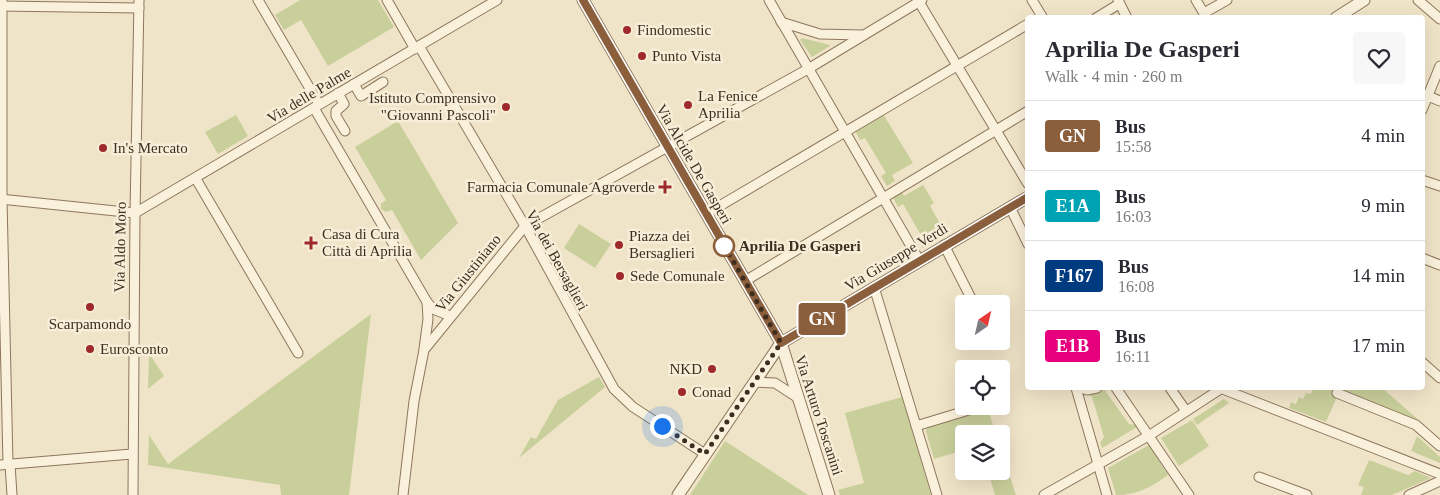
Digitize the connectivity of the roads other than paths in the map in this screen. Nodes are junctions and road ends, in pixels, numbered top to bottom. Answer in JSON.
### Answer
{"nodes":[{"id":1,"x":258,"y":0,"type":"edge"},
{"id":2,"x":387,"y":0,"type":"edge"},
{"id":3,"x":497,"y":0,"type":"edge"},
{"id":4,"x":583,"y":0,"type":"edge"},
{"id":5,"x":769,"y":0,"type":"edge"},
{"id":6,"x":1032,"y":0,"type":"edge"},
{"id":7,"x":1196,"y":0,"type":"edge"},
{"id":8,"x":1227,"y":0,"type":"edge"},
{"id":9,"x":1364,"y":0,"type":"edge"},
{"id":10,"x":1418,"y":0,"type":"edge"},
{"id":11,"x":921,"y":1,"type":"edge"},
{"id":12,"x":1118,"y":2,"type":"edge"},
{"id":13,"x":1,"y":4,"type":"edge"},
{"id":14,"x":139,"y":4,"type":"edge"},
{"id":15,"x":481,"y":4,"type":"edge"},
{"id":16,"x":1040,"y":15,"type":"edge"},
{"id":17,"x":1100,"y":15,"type":"edge"},
{"id":18,"x":1125,"y":15,"type":"edge"},
{"id":19,"x":1205,"y":15,"type":"edge"},
{"id":20,"x":1341,"y":15,"type":"edge"},
{"id":21,"x":1440,"y":20,"type":"edge"},
{"id":22,"x":782,"y":22,"type":"junction"},
{"id":23,"x":1025,"y":26,"type":"edge"},
{"id":24,"x":864,"y":36,"type":"junction"},
{"id":25,"x":416,"y":48,"type":"junction"},
{"id":26,"x":957,"y":65,"type":"junction"},
{"id":27,"x":1440,"y":66,"type":"edge"},
{"id":28,"x":808,"y":69,"type":"junction"},
{"id":29,"x":384,"y":82,"type":"dead end"},
{"id":30,"x":354,"y":84,"type":"junction"},
{"id":31,"x":338,"y":93,"type":"junction"},
{"id":32,"x":1425,"y":95,"type":"edge"},
{"id":33,"x":1440,"y":100,"type":"edge"},
{"id":34,"x":316,"y":106,"type":"junction"},
{"id":35,"x":1025,"y":113,"type":"edge"},
{"id":36,"x":995,"y":130,"type":"junction"},
{"id":37,"x":345,"y":132,"type":"dead end"},
{"id":38,"x":845,"y":132,"type":"junction"},
{"id":39,"x":667,"y":149,"type":"junction"},
{"id":40,"x":196,"y":179,"type":"junction"},
{"id":41,"x":1025,"y":179,"type":"edge"},
{"id":42,"x":1425,"y":181,"type":"edge"},
{"id":43,"x":1440,"y":186,"type":"edge"},
{"id":44,"x":1,"y":198,"type":"edge"},
{"id":45,"x":883,"y":198,"type":"junction"},
{"id":46,"x":1025,"y":199,"type":"edge"},
{"id":47,"x":1010,"y":207,"type":"junction"},
{"id":48,"x":135,"y":213,"type":"junction"},
{"id":49,"x":706,"y":214,"type":"junction"},
{"id":50,"x":525,"y":226,"type":"junction"},
{"id":51,"x":1025,"y":238,"type":"edge"},
{"id":52,"x":944,"y":246,"type":"junction"},
{"id":53,"x":1425,"y":259,"type":"edge"},
{"id":54,"x":919,"y":260,"type":"junction"},
{"id":55,"x":1440,"y":265,"type":"edge"},
{"id":56,"x":745,"y":281,"type":"junction"},
{"id":57,"x":874,"y":287,"type":"junction"},
{"id":58,"x":969,"y":295,"type":"edge"},
{"id":59,"x":427,"y":302,"type":"junction"},
{"id":60,"x":450,"y":316,"type":"junction"},
{"id":61,"x":781,"y":343,"type":"junction"},
{"id":62,"x":424,"y":350,"type":"junction"},
{"id":63,"x":298,"y":353,"type":"dead end"},
{"id":64,"x":1425,"y":365,"type":"edge"},
{"id":65,"x":1440,"y":378,"type":"edge"},
{"id":66,"x":754,"y":382,"type":"junction"},
{"id":67,"x":1077,"y":390,"type":"edge"},
{"id":68,"x":1117,"y":390,"type":"edge"},
{"id":69,"x":1171,"y":390,"type":"edge"},
{"id":70,"x":1218,"y":390,"type":"edge"},
{"id":71,"x":1226,"y":390,"type":"edge"},
{"id":72,"x":1337,"y":393,"type":"dead end"},
{"id":73,"x":798,"y":398,"type":"junction"},
{"id":74,"x":1186,"y":411,"type":"junction"},
{"id":75,"x":955,"y":414,"type":"edge"},
{"id":76,"x":916,"y":426,"type":"junction"},
{"id":77,"x":1150,"y":435,"type":"junction"},
{"id":78,"x":1440,"y":446,"type":"edge"},
{"id":79,"x":132,"y":454,"type":"junction"},
{"id":80,"x":705,"y":454,"type":"junction"},
{"id":81,"x":6,"y":464,"type":"edge"},
{"id":82,"x":1097,"y":465,"type":"junction"},
{"id":83,"x":1440,"y":474,"type":"edge"},
{"id":84,"x":1260,"y":477,"type":"dead end"},
{"id":85,"x":1440,"y":480,"type":"edge"},
{"id":86,"x":12,"y":495,"type":"edge"},
{"id":87,"x":133,"y":495,"type":"edge"},
{"id":88,"x":403,"y":495,"type":"edge"},
{"id":89,"x":678,"y":495,"type":"edge"},
{"id":90,"x":829,"y":495,"type":"edge"},
{"id":91,"x":937,"y":495,"type":"edge"},
{"id":92,"x":1044,"y":495,"type":"edge"},
{"id":93,"x":1107,"y":495,"type":"edge"},
{"id":94,"x":1189,"y":495,"type":"edge"},
{"id":95,"x":1307,"y":495,"type":"edge"},
{"id":96,"x":1409,"y":495,"type":"edge"}],
"edges":[{"from":1,"to":34,"type":"street"},
{"from":2,"to":25,"type":"street","name":"Via dei Bersaglieri"},
{"from":3,"to":15,"type":"street","name":"Via delle Palme"},
{"from":4,"to":39,"type":"street","name":"Via Alcide De Gasperi"},
{"from":5,"to":22,"type":"street"},
{"from":6,"to":16,"type":"street"},
{"from":7,"to":19,"type":"street"},
{"from":8,"to":19,"type":"street"},
{"from":9,"to":20,"type":"street"},
{"from":10,"to":21,"type":"street"},
{"from":11,"to":24,"type":"street","name":"Via Giustiniano"},
{"from":11,"to":26,"type":"street"},
{"from":12,"to":17,"type":"street"},
{"from":12,"to":18,"type":"street"},
{"from":13,"to":14,"type":"street"},
{"from":13,"to":44,"type":"street"},
{"from":14,"to":48,"type":"street","name":"Via Aldo Moro"},
{"from":15,"to":25,"type":"street","name":"Via delle Palme"},
{"from":22,"to":24,"type":"street"},
{"from":22,"to":28,"type":"street"},
{"from":23,"to":26,"type":"street"},
{"from":24,"to":28,"type":"street","name":"Via Giustiniano"},
{"from":25,"to":30,"type":"street","name":"Via delle Palme"},
{"from":25,"to":50,"type":"street","name":"Via dei Bersaglieri"},
{"from":26,"to":36,"type":"street"},
{"from":26,"to":38,"type":"street"},
{"from":27,"to":32,"type":"street"},
{"from":28,"to":38,"type":"street"},
{"from":28,"to":39,"type":"street","name":"Via Giustiniano"},
{"from":29,"to":30,"type":"street"},
{"from":30,"to":31,"type":"street","name":"Via delle Palme"},
{"from":31,"to":34,"type":"street","name":"Via delle Palme"},
{"from":31,"to":37,"type":"street"},
{"from":32,"to":33,"type":"street"},
{"from":34,"to":40,"type":"street","name":"Via delle Palme"},
{"from":34,"to":59,"type":"street"},
{"from":35,"to":36,"type":"street"},
{"from":36,"to":41,"type":"street"},
{"from":36,"to":45,"type":"street"},
{"from":38,"to":45,"type":"street"},
{"from":38,"to":49,"type":"street"},
{"from":39,"to":49,"type":"street","name":"Via Alcide De Gasperi"},
{"from":39,"to":50,"type":"street","name":"Via Giustiniano"},
{"from":40,"to":48,"type":"street","name":"Via delle Palme"},
{"from":40,"to":63,"type":"street"},
{"from":42,"to":43,"type":"street"},
{"from":44,"to":48,"type":"street"},
{"from":44,"to":81,"type":"street"},
{"from":45,"to":54,"type":"street"},
{"from":45,"to":56,"type":"street"},
{"from":46,"to":47,"type":"street","name":"Via Giuseppe Verdi"},
{"from":47,"to":51,"type":"street"},
{"from":47,"to":52,"type":"street","name":"Via Giuseppe Verdi"},
{"from":48,"to":79,"type":"street","name":"Via Aldo Moro"},
{"from":49,"to":56,"type":"street","name":"Via Alcide De Gasperi"},
{"from":50,"to":60,"type":"street","name":"Via Giustiniano"},
{"from":50,"to":80,"type":"street","name":"Via dei Bersaglieri"},
{"from":52,"to":54,"type":"street","name":"Via Giuseppe Verdi"},
{"from":52,"to":58,"type":"street"},
{"from":53,"to":55,"type":"street"},
{"from":54,"to":57,"type":"street","name":"Via Giuseppe Verdi"},
{"from":56,"to":61,"type":"street","name":"Via Alcide De Gasperi"},
{"from":57,"to":61,"type":"street","name":"Via Giuseppe Verdi"},
{"from":57,"to":76,"type":"street"},
{"from":59,"to":60,"type":"street"},
{"from":59,"to":62,"type":"street"},
{"from":60,"to":62,"type":"street","name":"Via Giustiniano"},
{"from":61,"to":66,"type":"street"},
{"from":61,"to":73,"type":"street","name":"Via Arturo Toscanini"},
{"from":62,"to":88,"type":"street","name":"Via Giustiniano"},
{"from":64,"to":65,"type":"street"},
{"from":66,"to":73,"type":"street"},
{"from":66,"to":80,"type":"street"},
{"from":67,"to":82,"type":"street"},
{"from":68,"to":77,"type":"street"},
{"from":69,"to":74,"type":"street"},
{"from":70,"to":74,"type":"street"},
{"from":71,"to":83,"type":"street"},
{"from":72,"to":78,"type":"street"},
{"from":73,"to":90,"type":"street","name":"Via Arturo Toscanini"},
{"from":74,"to":77,"type":"street"},
{"from":75,"to":76,"type":"street"},
{"from":76,"to":91,"type":"street"},
{"from":77,"to":82,"type":"street"},
{"from":77,"to":94,"type":"street"},
{"from":79,"to":81,"type":"street"},
{"from":79,"to":87,"type":"street","name":"Via Aldo Moro"},
{"from":80,"to":89,"type":"street"},
{"from":81,"to":86,"type":"street"},
{"from":82,"to":92,"type":"street"},
{"from":82,"to":93,"type":"street"},
{"from":84,"to":95,"type":"street"},
{"from":85,"to":96,"type":"street"}]}
